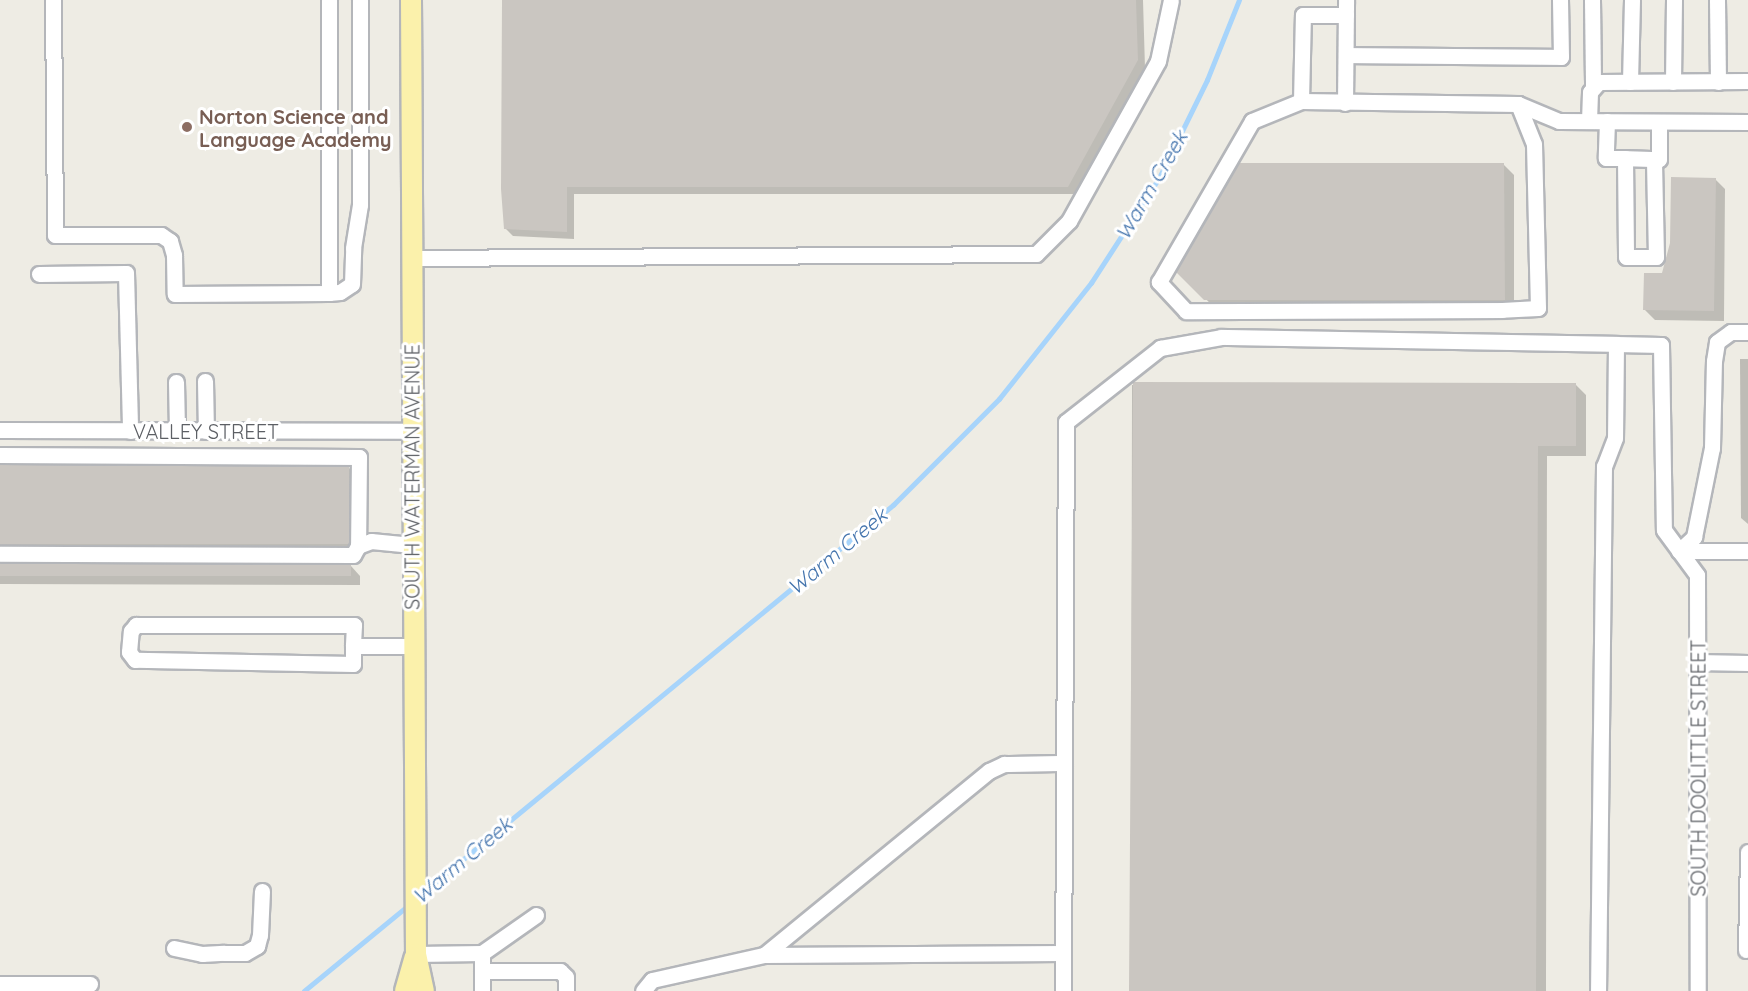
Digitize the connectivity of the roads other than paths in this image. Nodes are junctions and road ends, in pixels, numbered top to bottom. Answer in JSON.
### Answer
{"nodes":[{"id":1,"x":53,"y":0,"type":"edge"},
{"id":2,"x":329,"y":0,"type":"edge"},
{"id":3,"x":360,"y":0,"type":"edge"},
{"id":4,"x":411,"y":0,"type":"edge"},
{"id":5,"x":1171,"y":0,"type":"edge"},
{"id":6,"x":1560,"y":0,"type":"edge"},
{"id":7,"x":1592,"y":0,"type":"edge"},
{"id":8,"x":1632,"y":0,"type":"edge"},
{"id":9,"x":1674,"y":0,"type":"edge"},
{"id":10,"x":1717,"y":0,"type":"edge"},
{"id":11,"x":1346,"y":7,"type":"edge"},
{"id":12,"x":1347,"y":55,"type":"junction"},
{"id":13,"x":1748,"y":81,"type":"edge"},
{"id":14,"x":1630,"y":82,"type":"junction"},
{"id":15,"x":1673,"y":82,"type":"junction"},
{"id":16,"x":1718,"y":82,"type":"junction"},
{"id":17,"x":1593,"y":87,"type":"junction"},
{"id":18,"x":1301,"y":101,"type":"junction"},
{"id":19,"x":1345,"y":103,"type":"junction"},
{"id":20,"x":1518,"y":104,"type":"junction"},
{"id":21,"x":1589,"y":121,"type":"junction"},
{"id":22,"x":1607,"y":121,"type":"junction"},
{"id":23,"x":1659,"y":122,"type":"junction"},
{"id":24,"x":1748,"y":122,"type":"edge"},
{"id":25,"x":1625,"y":158,"type":"junction"},
{"id":26,"x":1654,"y":159,"type":"junction"},
{"id":27,"x":412,"y":258,"type":"junction"},
{"id":28,"x":39,"y":274,"type":"dead end"},
{"id":29,"x":329,"y":292,"type":"junction"},
{"id":30,"x":1748,"y":332,"type":"edge"},
{"id":31,"x":1616,"y":344,"type":"junction"},
{"id":32,"x":205,"y":381,"type":"dead end"},
{"id":33,"x":176,"y":382,"type":"dead end"},
{"id":34,"x":0,"y":430,"type":"edge"},
{"id":35,"x":130,"y":430,"type":"junction"},
{"id":36,"x":177,"y":430,"type":"junction"},
{"id":37,"x":206,"y":430,"type":"junction"},
{"id":38,"x":412,"y":431,"type":"junction"},
{"id":39,"x":0,"y":455,"type":"edge"},
{"id":40,"x":412,"y":545,"type":"junction"},
{"id":41,"x":358,"y":546,"type":"junction"},
{"id":42,"x":1679,"y":551,"type":"junction"},
{"id":43,"x":1748,"y":551,"type":"edge"},
{"id":44,"x":0,"y":554,"type":"edge"},
{"id":45,"x":353,"y":646,"type":"junction"},
{"id":46,"x":413,"y":646,"type":"junction"},
{"id":47,"x":1697,"y":662,"type":"junction"},
{"id":48,"x":1748,"y":663,"type":"edge"},
{"id":49,"x":1064,"y":764,"type":"junction"},
{"id":50,"x":1748,"y":852,"type":"edge"},
{"id":51,"x":262,"y":891,"type":"dead end"},
{"id":52,"x":536,"y":915,"type":"dead end"},
{"id":53,"x":174,"y":948,"type":"dead end"},
{"id":54,"x":1746,"y":950,"type":"dead end"},
{"id":55,"x":482,"y":953,"type":"junction"},
{"id":56,"x":1063,"y":953,"type":"junction"},
{"id":57,"x":416,"y":954,"type":"junction"},
{"id":58,"x":764,"y":954,"type":"junction"},
{"id":59,"x":482,"y":970,"type":"junction"},
{"id":60,"x":0,"y":984,"type":"edge"},
{"id":61,"x":90,"y":984,"type":"dead end"},
{"id":62,"x":405,"y":991,"type":"edge"},
{"id":63,"x":424,"y":991,"type":"edge"},
{"id":64,"x":482,"y":991,"type":"edge"},
{"id":65,"x":566,"y":991,"type":"edge"},
{"id":66,"x":643,"y":991,"type":"edge"},
{"id":67,"x":1063,"y":991,"type":"edge"},
{"id":68,"x":1598,"y":991,"type":"edge"},
{"id":69,"x":1698,"y":991,"type":"edge"}],
"edges":[{"from":1,"to":29,"type":"street"},
{"from":2,"to":29,"type":"street"},
{"from":3,"to":29,"type":"street"},
{"from":4,"to":27,"type":"main road","name":"SOUTH WATERMAN AVENUE"},
{"from":5,"to":27,"type":"street"},
{"from":6,"to":12,"type":"street"},
{"from":7,"to":17,"type":"street"},
{"from":8,"to":14,"type":"street"},
{"from":9,"to":15,"type":"street"},
{"from":10,"to":16,"type":"street"},
{"from":11,"to":12,"type":"street"},
{"from":11,"to":18,"type":"street"},
{"from":12,"to":19,"type":"street"},
{"from":13,"to":16,"type":"street"},
{"from":14,"to":15,"type":"street"},
{"from":14,"to":17,"type":"street"},
{"from":15,"to":16,"type":"street"},
{"from":17,"to":21,"type":"street"},
{"from":18,"to":19,"type":"street"},
{"from":18,"to":20,"type":"street"},
{"from":19,"to":20,"type":"street"},
{"from":20,"to":21,"type":"street"},
{"from":21,"to":22,"type":"street"},
{"from":22,"to":23,"type":"street"},
{"from":22,"to":25,"type":"street"},
{"from":23,"to":24,"type":"street"},
{"from":23,"to":26,"type":"street"},
{"from":25,"to":26,"type":"street"},
{"from":25,"to":26,"type":"street"},
{"from":27,"to":38,"type":"main road","name":"SOUTH WATERMAN AVENUE"},
{"from":28,"to":35,"type":"street"},
{"from":30,"to":42,"type":"street"},
{"from":31,"to":42,"type":"street","name":"SOUTH DOOLITTLE STREET"},
{"from":31,"to":49,"type":"street"},
{"from":31,"to":68,"type":"street"},
{"from":32,"to":37,"type":"street"},
{"from":33,"to":36,"type":"street"},
{"from":34,"to":35,"type":"street","name":"VALLEY STREET"},
{"from":35,"to":36,"type":"street","name":"VALLEY STREET"},
{"from":36,"to":37,"type":"street","name":"VALLEY STREET"},
{"from":37,"to":38,"type":"street","name":"VALLEY STREET"},
{"from":38,"to":40,"type":"main road","name":"SOUTH WATERMAN AVENUE"},
{"from":39,"to":41,"type":"street"},
{"from":40,"to":41,"type":"street"},
{"from":40,"to":46,"type":"main road","name":"SOUTH WATERMAN AVENUE"},
{"from":41,"to":44,"type":"street"},
{"from":42,"to":43,"type":"street"},
{"from":42,"to":47,"type":"street","name":"SOUTH DOOLITTLE STREET"},
{"from":45,"to":45,"type":"street"},
{"from":45,"to":46,"type":"street"},
{"from":46,"to":57,"type":"main road","name":"SOUTH WATERMAN AVENUE"},
{"from":47,"to":48,"type":"street"},
{"from":47,"to":69,"type":"street","name":"SOUTH DOOLITTLE STREET"},
{"from":49,"to":56,"type":"street"},
{"from":49,"to":58,"type":"street"},
{"from":50,"to":54,"type":"street"},
{"from":51,"to":53,"type":"street"},
{"from":52,"to":55,"type":"street"},
{"from":55,"to":57,"type":"street"},
{"from":55,"to":59,"type":"street"},
{"from":56,"to":58,"type":"street"},
{"from":56,"to":67,"type":"street"},
{"from":57,"to":62,"type":"main road","name":"SOUTH WATERMAN AVENUE"},
{"from":57,"to":63,"type":"main road","name":"SOUTH WATERMAN AVENUE"},
{"from":58,"to":66,"type":"street"},
{"from":59,"to":64,"type":"street"},
{"from":59,"to":65,"type":"street"},
{"from":60,"to":61,"type":"street"}]}
